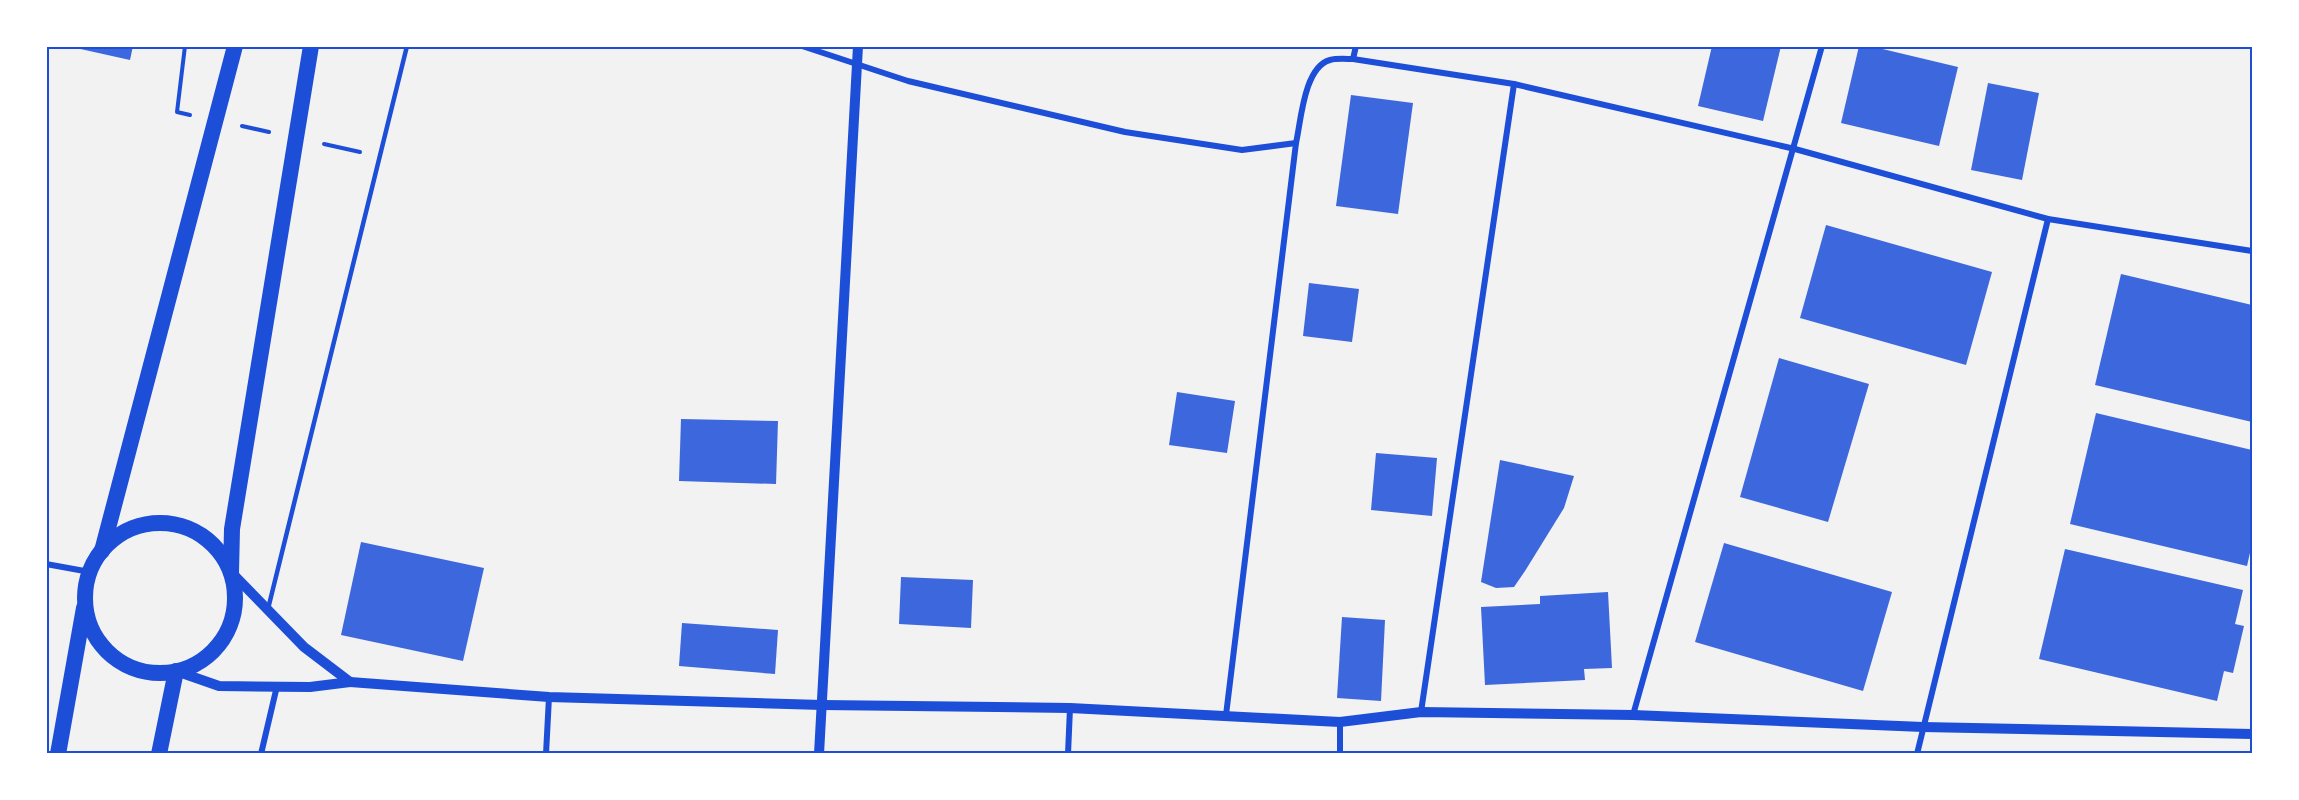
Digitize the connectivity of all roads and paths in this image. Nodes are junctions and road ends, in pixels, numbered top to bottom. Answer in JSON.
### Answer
{"nodes":[{"id":1,"x":186,"y":46,"type":"edge"},
{"id":2,"x":235,"y":46,"type":"edge"},
{"id":3,"x":311,"y":46,"type":"edge"},
{"id":4,"x":407,"y":46,"type":"edge"},
{"id":5,"x":802,"y":46,"type":"edge"},
{"id":6,"x":858,"y":46,"type":"edge"},
{"id":7,"x":1356,"y":46,"type":"edge"},
{"id":8,"x":1822,"y":46,"type":"edge"},
{"id":9,"x":1353,"y":59,"type":"junction"},
{"id":10,"x":854,"y":65,"type":"junction"},
{"id":11,"x":1514,"y":84,"type":"junction"},
{"id":12,"x":177,"y":112,"type":"dead end"},
{"id":13,"x":1296,"y":143,"type":"junction"},
{"id":14,"x":1795,"y":149,"type":"junction"},
{"id":15,"x":2048,"y":219,"type":"junction"},
{"id":16,"x":2253,"y":251,"type":"edge"},
{"id":17,"x":102,"y":551,"type":"junction"},
{"id":18,"x":46,"y":564,"type":"edge"},
{"id":19,"x":90,"y":572,"type":"junction"},
{"id":20,"x":231,"y":572,"type":"junction"},
{"id":21,"x":85,"y":602,"type":"junction"},
{"id":22,"x":268,"y":609,"type":"junction"},
{"id":23,"x":176,"y":672,"type":"junction"},
{"id":24,"x":350,"y":682,"type":"junction"},
{"id":25,"x":277,"y":686,"type":"junction"},
{"id":26,"x":549,"y":697,"type":"junction"},
{"id":27,"x":822,"y":705,"type":"junction"},
{"id":28,"x":1070,"y":708,"type":"junction"},
{"id":29,"x":1420,"y":712,"type":"junction"},
{"id":30,"x":1226,"y":715,"type":"junction"},
{"id":31,"x":1633,"y":715,"type":"junction"},
{"id":32,"x":1340,"y":722,"type":"junction"},
{"id":33,"x":1923,"y":727,"type":"junction"},
{"id":34,"x":2253,"y":734,"type":"edge"},
{"id":35,"x":58,"y":753,"type":"edge"},
{"id":36,"x":159,"y":753,"type":"edge"},
{"id":37,"x":261,"y":753,"type":"edge"},
{"id":38,"x":546,"y":753,"type":"edge"},
{"id":39,"x":819,"y":753,"type":"edge"},
{"id":40,"x":1068,"y":753,"type":"edge"},
{"id":41,"x":1340,"y":753,"type":"edge"},
{"id":42,"x":1917,"y":753,"type":"edge"}],
"edges":[{"from":1,"to":12,"type":"path"},
{"from":2,"to":17,"type":"highway"},
{"from":3,"to":20,"type":"highway"},
{"from":4,"to":22,"type":"lane"},
{"from":5,"to":10,"type":"street"},
{"from":6,"to":10,"type":"street"},
{"from":7,"to":9,"type":"street"},
{"from":8,"to":14,"type":"street"},
{"from":9,"to":11,"type":"street"},
{"from":9,"to":13,"type":"street"},
{"from":10,"to":13,"type":"street"},
{"from":10,"to":27,"type":"street"},
{"from":11,"to":14,"type":"street"},
{"from":11,"to":29,"type":"street"},
{"from":13,"to":30,"type":"street"},
{"from":14,"to":15,"type":"street"},
{"from":14,"to":31,"type":"street"},
{"from":15,"to":16,"type":"street"},
{"from":15,"to":33,"type":"street"},
{"from":17,"to":19,"type":"highway"},
{"from":17,"to":20,"type":"highway"},
{"from":18,"to":19,"type":"street"},
{"from":19,"to":21,"type":"highway"},
{"from":20,"to":22,"type":"street"},
{"from":20,"to":23,"type":"highway"},
{"from":21,"to":23,"type":"highway"},
{"from":21,"to":35,"type":"highway"},
{"from":22,"to":24,"type":"street"},
{"from":23,"to":25,"type":"street"},
{"from":23,"to":36,"type":"highway"},
{"from":24,"to":25,"type":"street"},
{"from":24,"to":26,"type":"street"},
{"from":25,"to":37,"type":"street"},
{"from":26,"to":27,"type":"street"},
{"from":26,"to":38,"type":"street"},
{"from":27,"to":28,"type":"street"},
{"from":27,"to":39,"type":"street"},
{"from":28,"to":30,"type":"street"},
{"from":28,"to":40,"type":"street"},
{"from":29,"to":31,"type":"street"},
{"from":29,"to":32,"type":"street"},
{"from":30,"to":32,"type":"street"},
{"from":31,"to":33,"type":"street"},
{"from":32,"to":41,"type":"street"},
{"from":33,"to":34,"type":"street"},
{"from":33,"to":42,"type":"street"}]}
